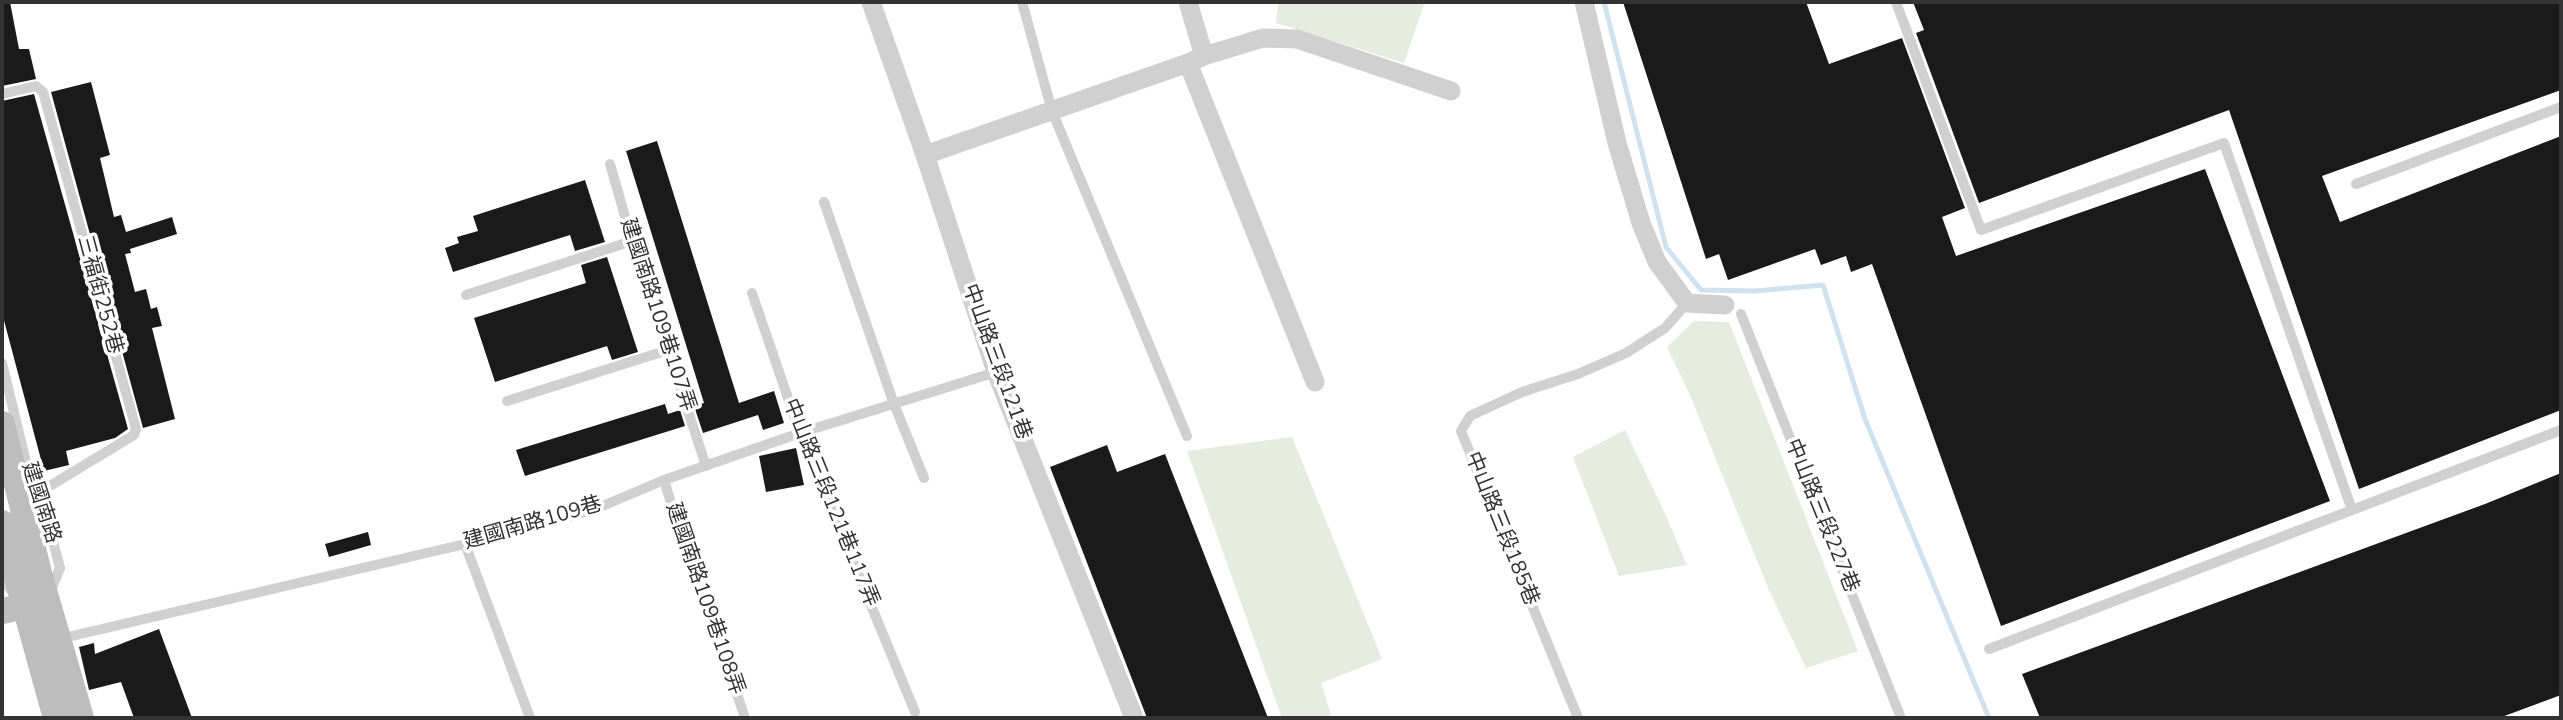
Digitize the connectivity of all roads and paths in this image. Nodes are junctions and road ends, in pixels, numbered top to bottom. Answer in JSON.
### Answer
{"nodes":[{"id":1,"x":871,"y":2,"type":"edge"},
{"id":2,"x":1022,"y":2,"type":"edge"},
{"id":3,"x":1188,"y":2,"type":"edge"},
{"id":4,"x":1584,"y":2,"type":"edge"},
{"id":5,"x":1896,"y":2,"type":"edge"},
{"id":6,"x":1196,"y":59,"type":"junction"},
{"id":7,"x":1451,"y":91,"type":"dead end"},
{"id":8,"x":2,"y":94,"type":"edge"},
{"id":9,"x":2561,"y":107,"type":"edge"},
{"id":10,"x":1052,"y":111,"type":"junction"},
{"id":11,"x":925,"y":155,"type":"junction"},
{"id":12,"x":610,"y":164,"type":"dead end"},
{"id":13,"x":2356,"y":184,"type":"dead end"},
{"id":14,"x":824,"y":202,"type":"dead end"},
{"id":15,"x":632,"y":241,"type":"junction"},
{"id":16,"x":752,"y":293,"type":"dead end"},
{"id":17,"x":466,"y":295,"type":"dead end"},
{"id":18,"x":1687,"y":303,"type":"junction"},
{"id":19,"x":1733,"y":309,"type":"joint"},
{"id":20,"x":668,"y":350,"type":"junction"},
{"id":21,"x":2,"y":363,"type":"edge"},
{"id":22,"x":996,"y":372,"type":"junction"},
{"id":23,"x":1315,"y":382,"type":"dead end"},
{"id":24,"x":506,"y":401,"type":"dead end"},
{"id":25,"x":894,"y":404,"type":"junction"},
{"id":26,"x":2,"y":424,"type":"edge"},
{"id":27,"x":2561,"y":430,"type":"edge"},
{"id":28,"x":800,"y":433,"type":"junction"},
{"id":29,"x":1187,"y":436,"type":"dead end"},
{"id":30,"x":706,"y":466,"type":"junction"},
{"id":31,"x":924,"y":478,"type":"dead end"},
{"id":32,"x":664,"y":480,"type":"junction"},
{"id":33,"x":40,"y":492,"type":"junction"},
{"id":34,"x":2352,"y":510,"type":"junction"},
{"id":35,"x":10,"y":526,"type":"edge"},
{"id":36,"x":465,"y":544,"type":"junction"},
{"id":37,"x":2,"y":579,"type":"edge"},
{"id":38,"x":25,"y":606,"type":"edge"},
{"id":39,"x":59,"y":639,"type":"junction"},
{"id":40,"x":1989,"y":649,"type":"dead end"},
{"id":41,"x":915,"y":712,"type":"dead end"},
{"id":42,"x":56,"y":718,"type":"edge"},
{"id":43,"x":81,"y":718,"type":"edge"},
{"id":44,"x":530,"y":718,"type":"edge"},
{"id":45,"x":745,"y":718,"type":"edge"},
{"id":46,"x":1133,"y":718,"type":"edge"},
{"id":47,"x":1578,"y":718,"type":"edge"},
{"id":48,"x":1901,"y":718,"type":"edge"}],
"edges":[{"from":1,"to":11,"type":"street","name":"中山路三段121巷"},
{"from":2,"to":10,"type":"lane"},
{"from":3,"to":6,"type":"street"},
{"from":4,"to":18,"type":"street"},
{"from":5,"to":34,"type":"lane"},
{"from":6,"to":7,"type":"street"},
{"from":6,"to":10,"type":"street"},
{"from":6,"to":23,"type":"street"},
{"from":8,"to":33,"type":"lane","name":"三福街252巷"},
{"from":9,"to":13,"type":"lane"},
{"from":10,"to":11,"type":"street"},
{"from":10,"to":29,"type":"lane"},
{"from":11,"to":22,"type":"street","name":"中山路三段121巷"},
{"from":12,"to":15,"type":"lane","name":"建國南路109巷107弄"},
{"from":14,"to":25,"type":"lane"},
{"from":15,"to":17,"type":"lane"},
{"from":15,"to":20,"type":"lane","name":"建國南路109巷107弄"},
{"from":16,"to":28,"type":"lane","name":"中山路三段121巷117弄"},
{"from":18,"to":19,"type":"street"},
{"from":18,"to":47,"type":"lane","name":"中山路三段185巷"},
{"from":19,"to":48,"type":"lane","name":"中山路三段227巷"},
{"from":20,"to":24,"type":"lane"},
{"from":20,"to":30,"type":"lane","name":"建國南路109巷107弄"},
{"from":21,"to":33,"type":"lane","name":"建國南路"},
{"from":22,"to":25,"type":"lane","name":"建國南路109巷"},
{"from":22,"to":46,"type":"street","name":"中山路三段121巷"},
{"from":25,"to":28,"type":"lane","name":"建國南路109巷"},
{"from":25,"to":31,"type":"lane"},
{"from":26,"to":35,"type":"street","name":"建國南路"},
{"from":27,"to":34,"type":"lane"},
{"from":28,"to":30,"type":"lane","name":"建國南路109巷"},
{"from":28,"to":41,"type":"lane","name":"中山路三段121巷117弄"},
{"from":30,"to":32,"type":"lane","name":"建國南路109巷"},
{"from":32,"to":36,"type":"lane","name":"建國南路109巷"},
{"from":32,"to":45,"type":"lane","name":"建國南路109巷108弄"},
{"from":33,"to":38,"type":"lane","name":"建國南路"},
{"from":34,"to":40,"type":"lane"},
{"from":35,"to":38,"type":"street","name":"建國南路"},
{"from":36,"to":39,"type":"lane","name":"建國南路109巷"},
{"from":36,"to":44,"type":"lane"},
{"from":37,"to":38,"type":"lane","name":"建國南路"},
{"from":38,"to":39,"type":"street","name":"建國南路"},
{"from":38,"to":42,"type":"street","name":"建國南路"},
{"from":39,"to":43,"type":"street","name":"建國南路"}]}
